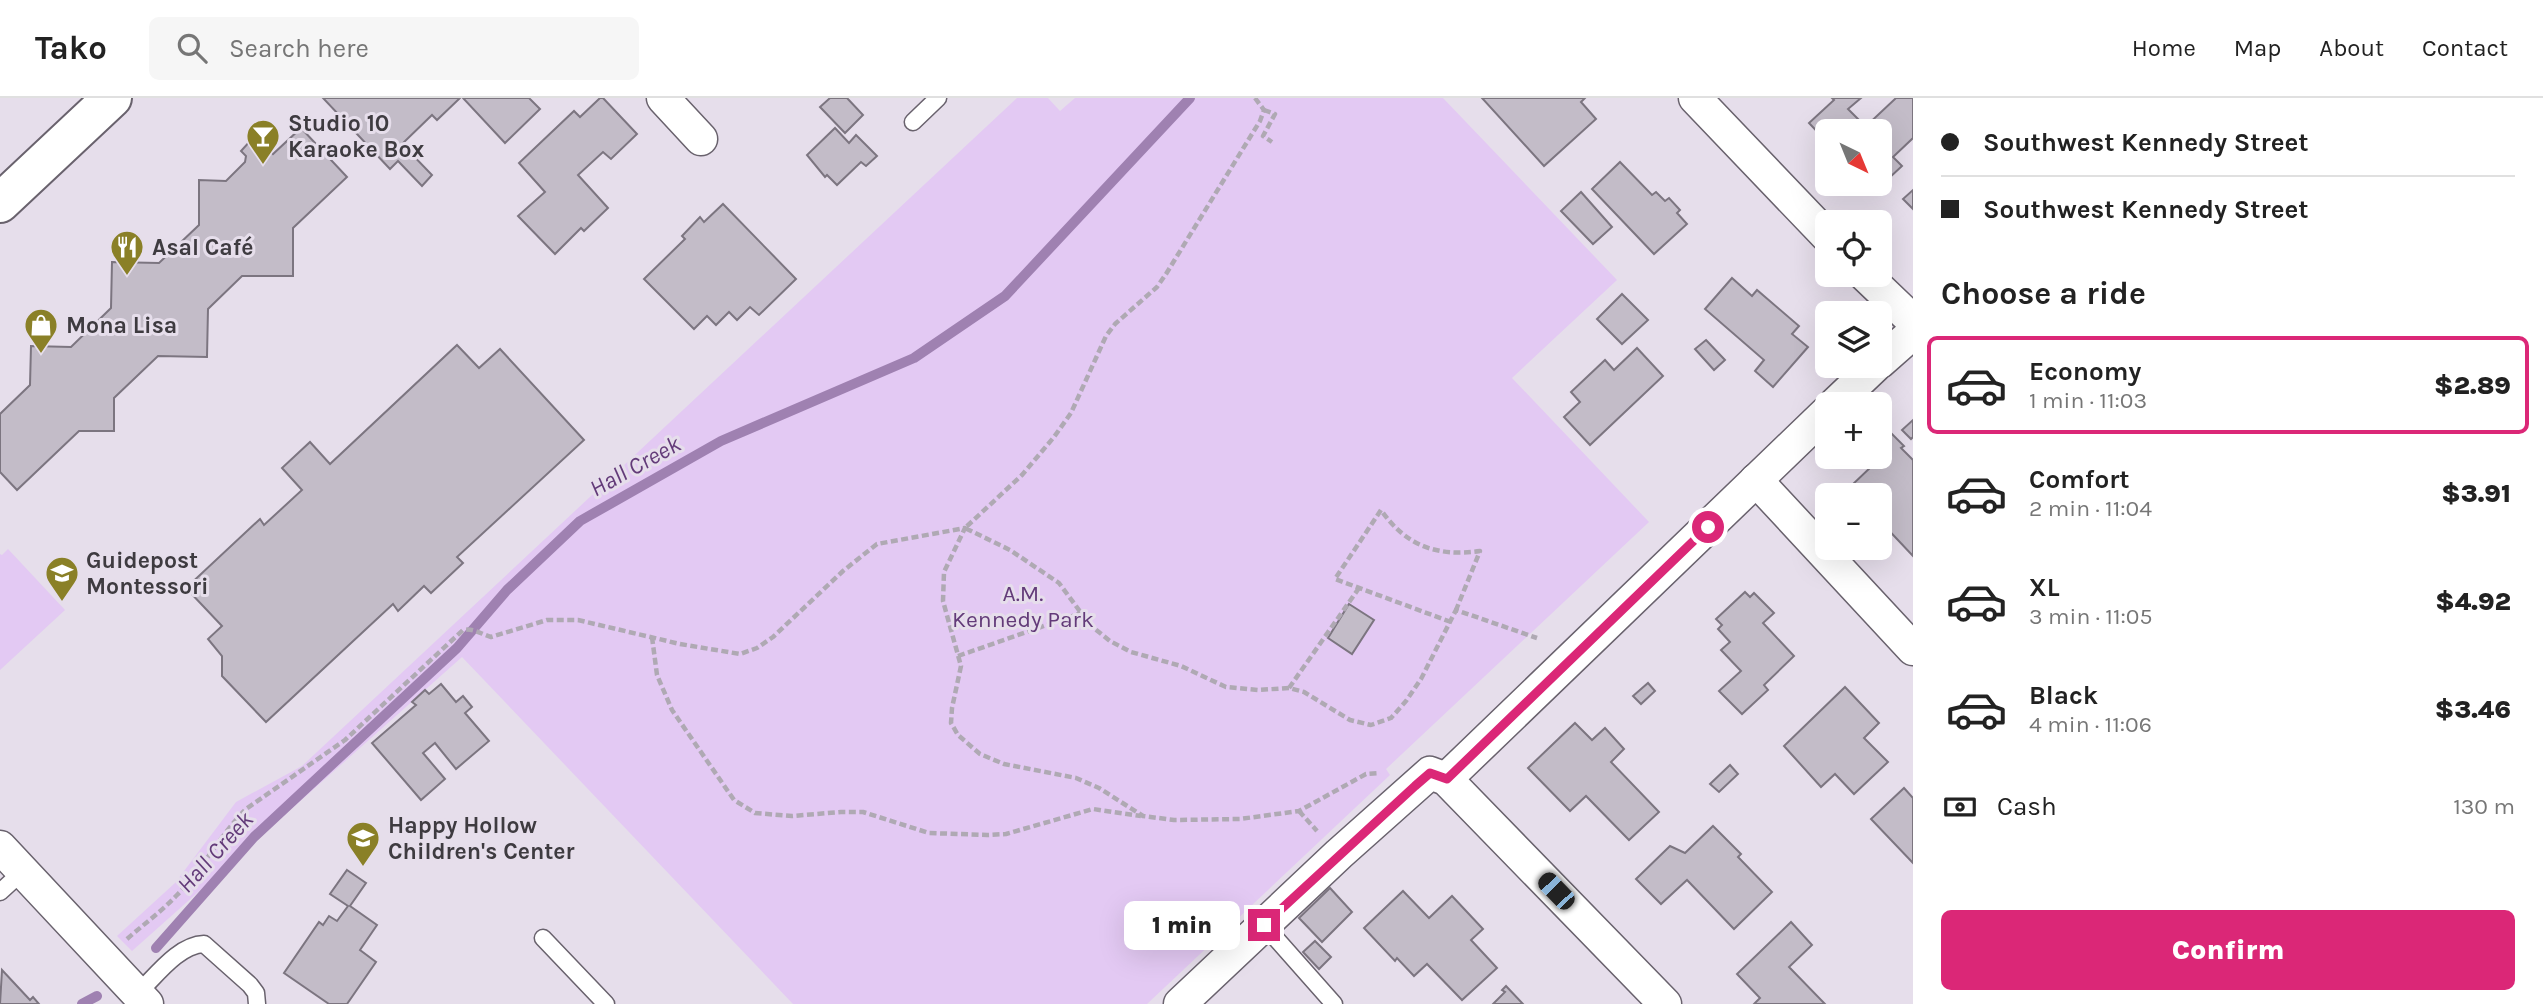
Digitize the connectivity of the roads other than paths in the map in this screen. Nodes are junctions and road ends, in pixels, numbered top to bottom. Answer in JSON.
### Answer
{"nodes":[{"id":1,"x":112,"y":98,"type":"edge"},
{"id":2,"x":663,"y":98,"type":"edge"},
{"id":3,"x":938,"y":98,"type":"edge"},
{"id":4,"x":1695,"y":98,"type":"edge"},
{"id":5,"x":913,"y":122,"type":"dead end"},
{"id":6,"x":701,"y":139,"type":"dead end"},
{"id":7,"x":0,"y":203,"type":"edge"},
{"id":8,"x":1815,"y":223,"type":"edge"},
{"id":9,"x":1878,"y":287,"type":"edge"},
{"id":10,"x":1913,"y":321,"type":"edge"},
{"id":11,"x":1913,"y":333,"type":"edge"},
{"id":12,"x":1892,"y":351,"type":"edge"},
{"id":13,"x":1862,"y":378,"type":"edge"},
{"id":14,"x":1848,"y":392,"type":"edge"},
{"id":15,"x":1815,"y":423,"type":"edge"},
{"id":16,"x":1756,"y":480,"type":"junction"},
{"id":17,"x":1913,"y":649,"type":"edge"},
{"id":18,"x":1438,"y":776,"type":"junction"},
{"id":19,"x":0,"y":847,"type":"edge"},
{"id":20,"x":11,"y":882,"type":"edge"},
{"id":21,"x":1264,"y":925,"type":"junction"},
{"id":22,"x":543,"y":937,"type":"dead end"},
{"id":23,"x":144,"y":1001,"type":"edge"},
{"id":24,"x":257,"y":1004,"type":"edge"},
{"id":25,"x":606,"y":1004,"type":"edge"},
{"id":26,"x":1180,"y":1004,"type":"edge"},
{"id":27,"x":1334,"y":1004,"type":"edge"},
{"id":28,"x":1665,"y":1004,"type":"edge"}],
"edges":[{"from":1,"to":7,"type":"main road"},
{"from":2,"to":6,"type":"street"},
{"from":3,"to":5,"type":"lane"},
{"from":4,"to":8,"type":"street"},
{"from":9,"to":10,"type":"street"},
{"from":11,"to":12,"type":"street"},
{"from":13,"to":14,"type":"street"},
{"from":15,"to":16,"type":"street"},
{"from":16,"to":17,"type":"street"},
{"from":16,"to":18,"type":"street"},
{"from":18,"to":21,"type":"street"},
{"from":18,"to":28,"type":"street"},
{"from":19,"to":20,"type":"street"},
{"from":20,"to":23,"type":"street"},
{"from":21,"to":26,"type":"street"},
{"from":21,"to":27,"type":"lane"},
{"from":22,"to":25,"type":"lane"},
{"from":23,"to":24,"type":"lane"}]}
